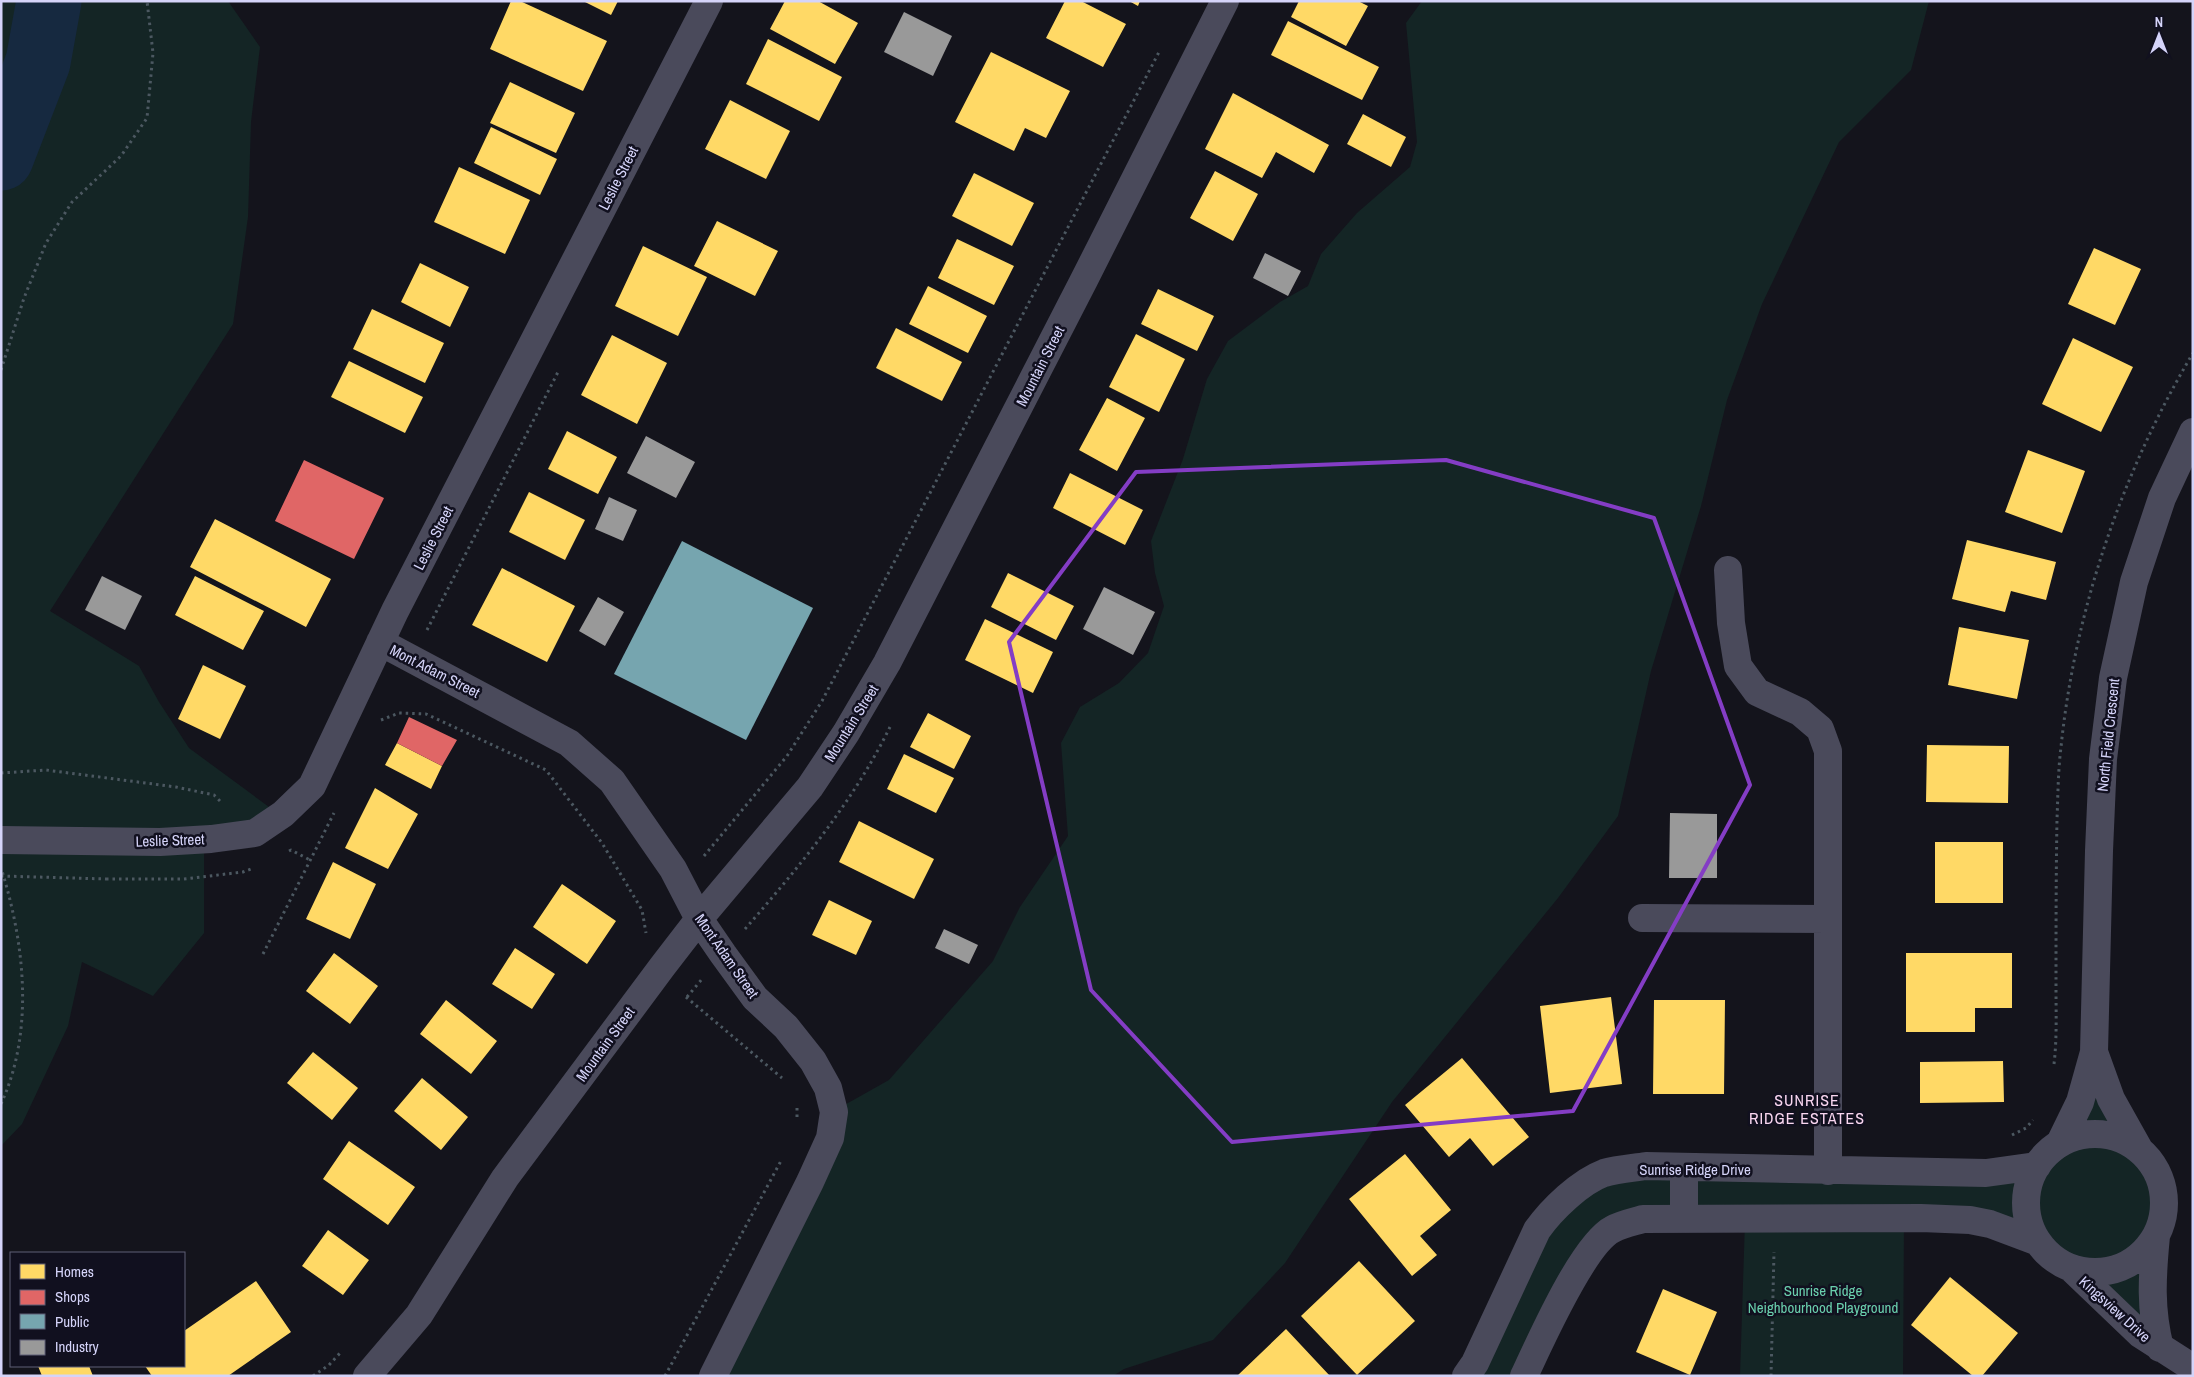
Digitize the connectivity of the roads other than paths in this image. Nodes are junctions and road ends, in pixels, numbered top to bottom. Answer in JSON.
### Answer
{"nodes":[{"id":1,"x":710,"y":1,"type":"edge"},
{"id":2,"x":1225,"y":1,"type":"edge"},
{"id":3,"x":2193,"y":432,"type":"edge"},
{"id":4,"x":1728,"y":570,"type":"dead end"},
{"id":5,"x":380,"y":642,"type":"junction"},
{"id":6,"x":1,"y":840,"type":"edge"},
{"id":7,"x":1642,"y":918,"type":"dead end"},
{"id":8,"x":699,"y":919,"type":"junction"},
{"id":9,"x":1828,"y":920,"type":"junction"},
{"id":10,"x":2094,"y":1052,"type":"junction"},
{"id":11,"x":2060,"y":1143,"type":"junction"},
{"id":12,"x":2138,"y":1149,"type":"junction"},
{"id":13,"x":2036,"y":1166,"type":"junction"},
{"id":14,"x":1684,"y":1167,"type":"junction"},
{"id":15,"x":1828,"y":1171,"type":"junction"},
{"id":16,"x":1684,"y":1219,"type":"junction"},
{"id":17,"x":2156,"y":1236,"type":"junction"},
{"id":18,"x":2038,"y":1242,"type":"junction"},
{"id":19,"x":2071,"y":1268,"type":"junction"},
{"id":20,"x":2160,"y":1348,"type":"junction"},
{"id":21,"x":2193,"y":1368,"type":"edge"},
{"id":22,"x":367,"y":1376,"type":"edge"},
{"id":23,"x":713,"y":1376,"type":"edge"},
{"id":24,"x":1466,"y":1376,"type":"edge"},
{"id":25,"x":1524,"y":1376,"type":"edge"}],
"edges":[{"from":1,"to":5,"type":"street","name":"Leslie Street"},
{"from":2,"to":8,"type":"street","name":"Mountain Street"},
{"from":3,"to":10,"type":"street","name":"North Field Crescent"},
{"from":4,"to":9,"type":"street"},
{"from":5,"to":6,"type":"street","name":"Leslie Street"},
{"from":5,"to":8,"type":"street","name":"Mont Adam Street"},
{"from":7,"to":9,"type":"street"},
{"from":8,"to":22,"type":"street","name":"Mountain Street"},
{"from":8,"to":23,"type":"street","name":"Mont Adam Street"},
{"from":9,"to":15,"type":"street"},
{"from":10,"to":11,"type":"street","name":"North Field Crescent"},
{"from":10,"to":12,"type":"street","name":"North Field Crescent"},
{"from":11,"to":12,"type":"street"},
{"from":11,"to":13,"type":"street"},
{"from":12,"to":17,"type":"street"},
{"from":13,"to":15,"type":"street","name":"Sunrise Ridge Drive"},
{"from":13,"to":18,"type":"street"},
{"from":14,"to":15,"type":"street","name":"Sunrise Ridge Drive"},
{"from":14,"to":16,"type":"street"},
{"from":14,"to":24,"type":"street","name":"Sunrise Ridge Drive"},
{"from":16,"to":18,"type":"street"},
{"from":16,"to":25,"type":"street"},
{"from":17,"to":19,"type":"street"},
{"from":17,"to":20,"type":"street","name":"Kingsview Drive"},
{"from":18,"to":19,"type":"street"},
{"from":19,"to":20,"type":"street","name":"Kingsview Drive"},
{"from":20,"to":21,"type":"street","name":"Kingsview Drive"}]}
